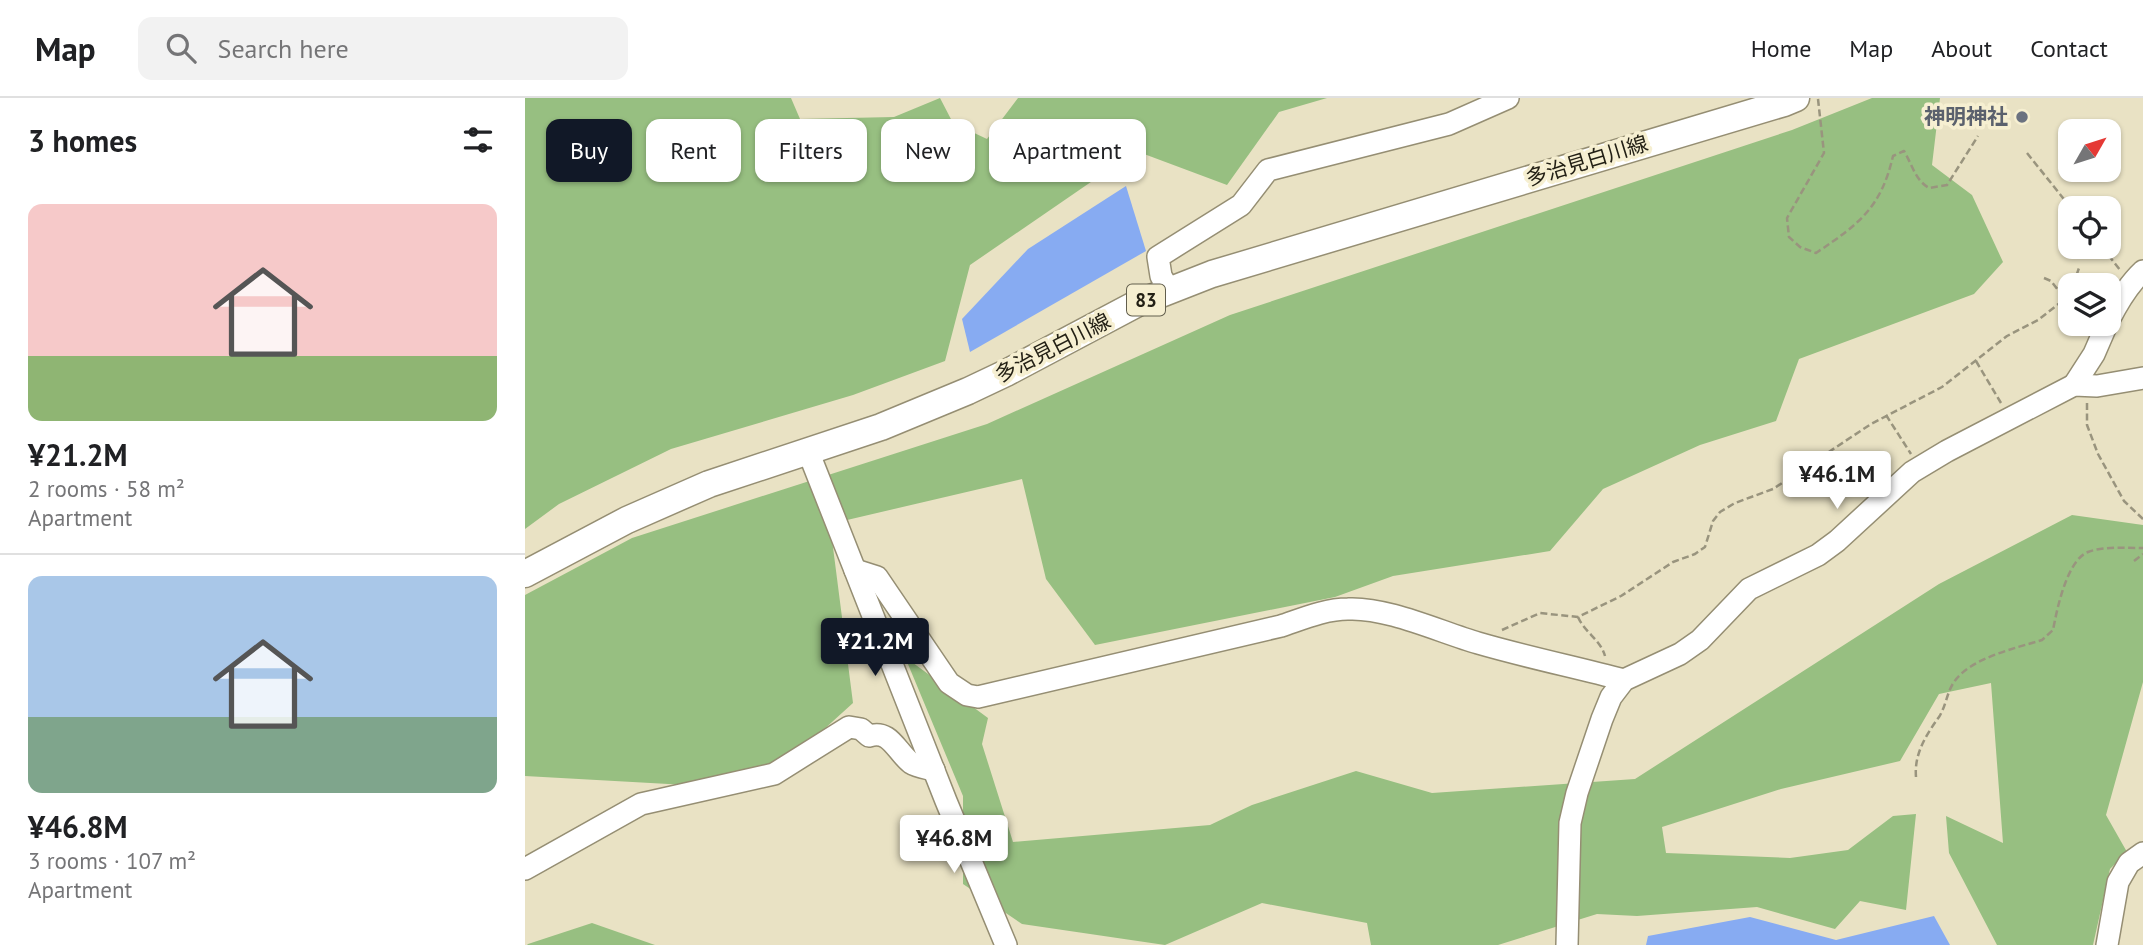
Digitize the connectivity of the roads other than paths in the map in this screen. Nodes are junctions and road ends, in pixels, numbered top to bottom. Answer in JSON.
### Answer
{"nodes":[{"id":1,"x":1508,"y":98,"type":"edge"},
{"id":2,"x":1796,"y":98,"type":"edge"},
{"id":3,"x":2137,"y":277,"type":"edge"},
{"id":4,"x":1169,"y":290,"type":"junction"},
{"id":5,"x":2121,"y":297,"type":"edge"},
{"id":6,"x":2102,"y":336,"type":"edge"},
{"id":7,"x":2143,"y":378,"type":"edge"},
{"id":8,"x":2080,"y":386,"type":"junction"},
{"id":9,"x":808,"y":451,"type":"junction"},
{"id":10,"x":855,"y":570,"type":"junction"},
{"id":11,"x":525,"y":574,"type":"edge"},
{"id":12,"x":1616,"y":678,"type":"junction"},
{"id":13,"x":934,"y":770,"type":"junction"},
{"id":14,"x":2143,"y":853,"type":"edge"},
{"id":15,"x":525,"y":869,"type":"edge"},
{"id":16,"x":1003,"y":939,"type":"edge"},
{"id":17,"x":1567,"y":945,"type":"edge"},
{"id":18,"x":2107,"y":945,"type":"edge"}],
"edges":[{"from":1,"to":4,"type":"street"},
{"from":2,"to":4,"type":"main road","name":"多治見白川線","number":"83"},
{"from":3,"to":5,"type":"street"},
{"from":4,"to":9,"type":"main road","name":"多治見白川線","number":"83"},
{"from":6,"to":8,"type":"street"},
{"from":7,"to":8,"type":"street"},
{"from":8,"to":12,"type":"street"},
{"from":9,"to":10,"type":"street"},
{"from":9,"to":11,"type":"main road","name":"多治見白川線","number":"83"},
{"from":10,"to":12,"type":"street"},
{"from":10,"to":13,"type":"street"},
{"from":12,"to":17,"type":"street"},
{"from":13,"to":15,"type":"street"},
{"from":13,"to":16,"type":"street"},
{"from":14,"to":18,"type":"street"}]}
